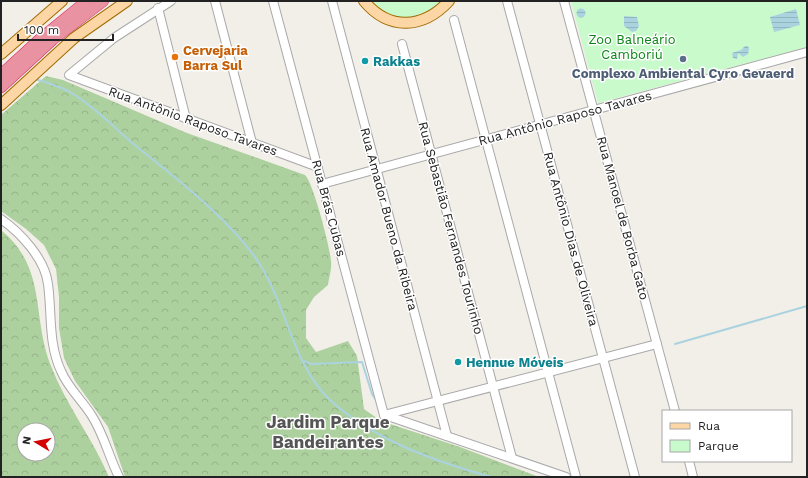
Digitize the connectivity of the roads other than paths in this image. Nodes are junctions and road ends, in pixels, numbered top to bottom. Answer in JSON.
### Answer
{"nodes":[{"id":1,"x":62,"y":1,"type":"edge"},
{"id":2,"x":87,"y":1,"type":"edge"},
{"id":3,"x":103,"y":1,"type":"edge"},
{"id":4,"x":127,"y":1,"type":"edge"},
{"id":5,"x":171,"y":1,"type":"edge"},
{"id":6,"x":215,"y":1,"type":"edge"},
{"id":7,"x":273,"y":1,"type":"edge"},
{"id":8,"x":332,"y":1,"type":"edge"},
{"id":9,"x":364,"y":1,"type":"edge"},
{"id":10,"x":449,"y":1,"type":"edge"},
{"id":11,"x":506,"y":1,"type":"edge"},
{"id":12,"x":564,"y":1,"type":"edge"},
{"id":13,"x":158,"y":8,"type":"junction"},
{"id":14,"x":454,"y":20,"type":"dead end"},
{"id":15,"x":402,"y":44,"type":"dead end"},
{"id":16,"x":807,"y":52,"type":"edge"},
{"id":17,"x":1,"y":54,"type":"edge"},
{"id":18,"x":1,"y":75,"type":"edge"},
{"id":19,"x":1,"y":87,"type":"edge"},
{"id":20,"x":1,"y":105,"type":"edge"},
{"id":21,"x":594,"y":110,"type":"junction"},
{"id":22,"x":186,"y":119,"type":"junction"},
{"id":23,"x":540,"y":125,"type":"junction"},
{"id":24,"x":486,"y":140,"type":"junction"},
{"id":25,"x":252,"y":143,"type":"junction"},
{"id":26,"x":432,"y":154,"type":"junction"},
{"id":27,"x":318,"y":166,"type":"junction"},
{"id":28,"x":376,"y":169,"type":"junction"},
{"id":29,"x":322,"y":184,"type":"junction"},
{"id":30,"x":1,"y":219,"type":"edge"},
{"id":31,"x":657,"y":344,"type":"junction"},
{"id":32,"x":603,"y":358,"type":"junction"},
{"id":33,"x":548,"y":372,"type":"junction"},
{"id":34,"x":493,"y":386,"type":"junction"},
{"id":35,"x":437,"y":401,"type":"junction"},
{"id":36,"x":675,"y":410,"type":"edge"},
{"id":37,"x":384,"y":414,"type":"junction"},
{"id":38,"x":447,"y":436,"type":"junction"},
{"id":39,"x":512,"y":458,"type":"junction"},
{"id":40,"x":689,"y":462,"type":"edge"},
{"id":41,"x":119,"y":477,"type":"edge"},
{"id":42,"x":566,"y":477,"type":"edge"},
{"id":43,"x":576,"y":477,"type":"edge"},
{"id":44,"x":635,"y":477,"type":"edge"},
{"id":45,"x":693,"y":477,"type":"edge"}],
"edges":[{"from":1,"to":17,"type":"main road"},
{"from":2,"to":18,"type":"highway"},
{"from":3,"to":19,"type":"highway"},
{"from":4,"to":20,"type":"main road"},
{"from":5,"to":13,"type":"street"},
{"from":6,"to":25,"type":"street"},
{"from":7,"to":27,"type":"street","name":"Rua Brás Cubas"},
{"from":8,"to":28,"type":"street","name":"Rua Amador Bueno da Ribeira"},
{"from":9,"to":10,"type":"main road"},
{"from":11,"to":23,"type":"street","name":"Rua Antônio Dias de Oliveira"},
{"from":12,"to":21,"type":"street","name":"Rua Manoel de Borba Gato"},
{"from":13,"to":22,"type":"street"},
{"from":13,"to":22,"type":"street","name":"Rua Antônio Raposo Tavares"},
{"from":14,"to":24,"type":"street"},
{"from":15,"to":26,"type":"street","name":"Rua Sebastião Fernandes Tourinho"},
{"from":16,"to":21,"type":"street","name":"Rua Antônio Raposo Tavares"},
{"from":21,"to":23,"type":"street","name":"Rua Antônio Raposo Tavares"},
{"from":21,"to":31,"type":"street","name":"Rua Manoel de Borba Gato"},
{"from":22,"to":25,"type":"street","name":"Rua Antônio Raposo Tavares"},
{"from":23,"to":24,"type":"street","name":"Rua Antônio Raposo Tavares"},
{"from":23,"to":32,"type":"street","name":"Rua Antônio Dias de Oliveira"},
{"from":24,"to":26,"type":"street","name":"Rua Antônio Raposo Tavares"},
{"from":24,"to":33,"type":"street"},
{"from":25,"to":27,"type":"street","name":"Rua Antônio Raposo Tavares"},
{"from":26,"to":28,"type":"street","name":"Rua Antônio Raposo Tavares"},
{"from":26,"to":34,"type":"street","name":"Rua Sebastião Fernandes Tourinho"},
{"from":27,"to":29,"type":"street","name":"Rua Brás Cubas"},
{"from":28,"to":29,"type":"street","name":"Rua Antônio Raposo Tavares"},
{"from":28,"to":35,"type":"street","name":"Rua Amador Bueno da Ribeira"},
{"from":29,"to":37,"type":"street","name":"Rua Brás Cubas"},
{"from":30,"to":41,"type":"street"},
{"from":31,"to":32,"type":"street"},
{"from":31,"to":36,"type":"street","name":"Rua Manoel de Borba Gato"},
{"from":32,"to":33,"type":"street"},
{"from":32,"to":44,"type":"street","name":"Rua Antônio Dias de Oliveira"},
{"from":33,"to":34,"type":"street"},
{"from":33,"to":43,"type":"street"},
{"from":34,"to":35,"type":"street"},
{"from":34,"to":39,"type":"street","name":"Rua Sebastião Fernandes Tourinho"},
{"from":35,"to":37,"type":"street"},
{"from":35,"to":38,"type":"street","name":"Rua Amador Bueno da Ribeira"},
{"from":37,"to":38,"type":"street"},
{"from":38,"to":39,"type":"street"},
{"from":39,"to":42,"type":"street"},
{"from":40,"to":45,"type":"street"}]}
